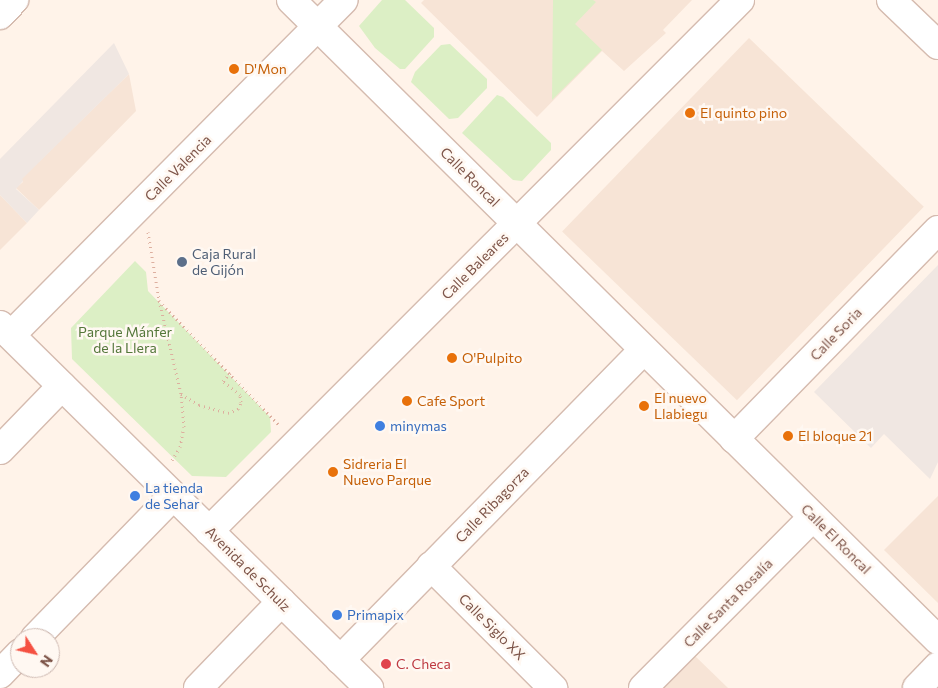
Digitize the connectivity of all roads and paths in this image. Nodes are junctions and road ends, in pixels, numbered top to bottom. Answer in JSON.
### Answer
{"nodes":[{"id":1,"x":14,"y":0,"type":"edge"},
{"id":2,"x":291,"y":0,"type":"edge"},
{"id":3,"x":344,"y":0,"type":"edge"},
{"id":4,"x":740,"y":0,"type":"edge"},
{"id":5,"x":891,"y":0,"type":"edge"},
{"id":6,"x":0,"y":15,"type":"edge"},
{"id":7,"x":318,"y":27,"type":"junction"},
{"id":8,"x":938,"y":45,"type":"edge"},
{"id":9,"x":516,"y":224,"type":"junction"},
{"id":10,"x":148,"y":230,"type":"dead end"},
{"id":11,"x":938,"y":230,"type":"edge"},
{"id":12,"x":159,"y":300,"type":"junction"},
{"id":13,"x":6,"y":330,"type":"edge"},
{"id":14,"x":644,"y":350,"type":"junction"},
{"id":15,"x":230,"y":373,"type":"junction"},
{"id":16,"x":62,"y":386,"type":"junction"},
{"id":17,"x":181,"y":394,"type":"junction"},
{"id":18,"x":280,"y":426,"type":"dead end"},
{"id":19,"x":734,"y":439,"type":"junction"},
{"id":20,"x":0,"y":450,"type":"edge"},
{"id":21,"x":165,"y":487,"type":"junction"},
{"id":22,"x":813,"y":517,"type":"junction"},
{"id":23,"x":209,"y":531,"type":"junction"},
{"id":24,"x":431,"y":566,"type":"junction"},
{"id":25,"x":281,"y":602,"type":"junction"},
{"id":26,"x":44,"y":628,"type":"edge"},
{"id":27,"x":938,"y":640,"type":"edge"},
{"id":28,"x":340,"y":660,"type":"junction"},
{"id":29,"x":10,"y":664,"type":"edge"},
{"id":30,"x":938,"y":666,"type":"edge"},
{"id":31,"x":0,"y":674,"type":"edge"},
{"id":32,"x":198,"y":688,"type":"edge"},
{"id":33,"x":369,"y":688,"type":"edge"},
{"id":34,"x":552,"y":688,"type":"edge"},
{"id":35,"x":643,"y":688,"type":"edge"},
{"id":36,"x":917,"y":688,"type":"edge"}],
"edges":[{"from":1,"to":6,"type":"street"},
{"from":2,"to":7,"type":"street","name":"Calle Roncal"},
{"from":3,"to":7,"type":"street","name":"Calle Valencia"},
{"from":4,"to":9,"type":"street","name":"Calle Baleares"},
{"from":5,"to":8,"type":"street"},
{"from":7,"to":9,"type":"street","name":"Calle Roncal"},
{"from":7,"to":13,"type":"street","name":"Calle Valencia"},
{"from":9,"to":14,"type":"street","name":"Calle Roncal"},
{"from":9,"to":23,"type":"street","name":"Calle Baleares"},
{"from":10,"to":12,"type":"path"},
{"from":11,"to":19,"type":"street","name":"Calle Soria"},
{"from":12,"to":15,"type":"path"},
{"from":12,"to":17,"type":"path"},
{"from":13,"to":16,"type":"street","name":"Avenida de Schulz"},
{"from":14,"to":19,"type":"street","name":"Calle Roncal"},
{"from":14,"to":24,"type":"street","name":"Calle Ribagorza"},
{"from":15,"to":17,"type":"path"},
{"from":15,"to":18,"type":"path"},
{"from":16,"to":20,"type":"street"},
{"from":16,"to":21,"type":"street","name":"Avenida de Schulz"},
{"from":17,"to":21,"type":"path"},
{"from":19,"to":22,"type":"street","name":"Calle El Roncal"},
{"from":21,"to":23,"type":"street","name":"Avenida de Schulz"},
{"from":21,"to":26,"type":"street"},
{"from":22,"to":27,"type":"street","name":"Calle El Roncal"},
{"from":22,"to":35,"type":"street","name":"Calle Santa Rosalía"},
{"from":23,"to":25,"type":"street","name":"Avenida de Schulz"},
{"from":24,"to":28,"type":"street","name":"Calle Ribagorza"},
{"from":24,"to":34,"type":"street","name":"Calle Siglo XX"},
{"from":25,"to":28,"type":"street","name":"Avenida de Schulz"},
{"from":25,"to":32,"type":"street"},
{"from":28,"to":33,"type":"street","name":"Avenida de Schulz"},
{"from":29,"to":31,"type":"street"},
{"from":30,"to":36,"type":"street"}]}
